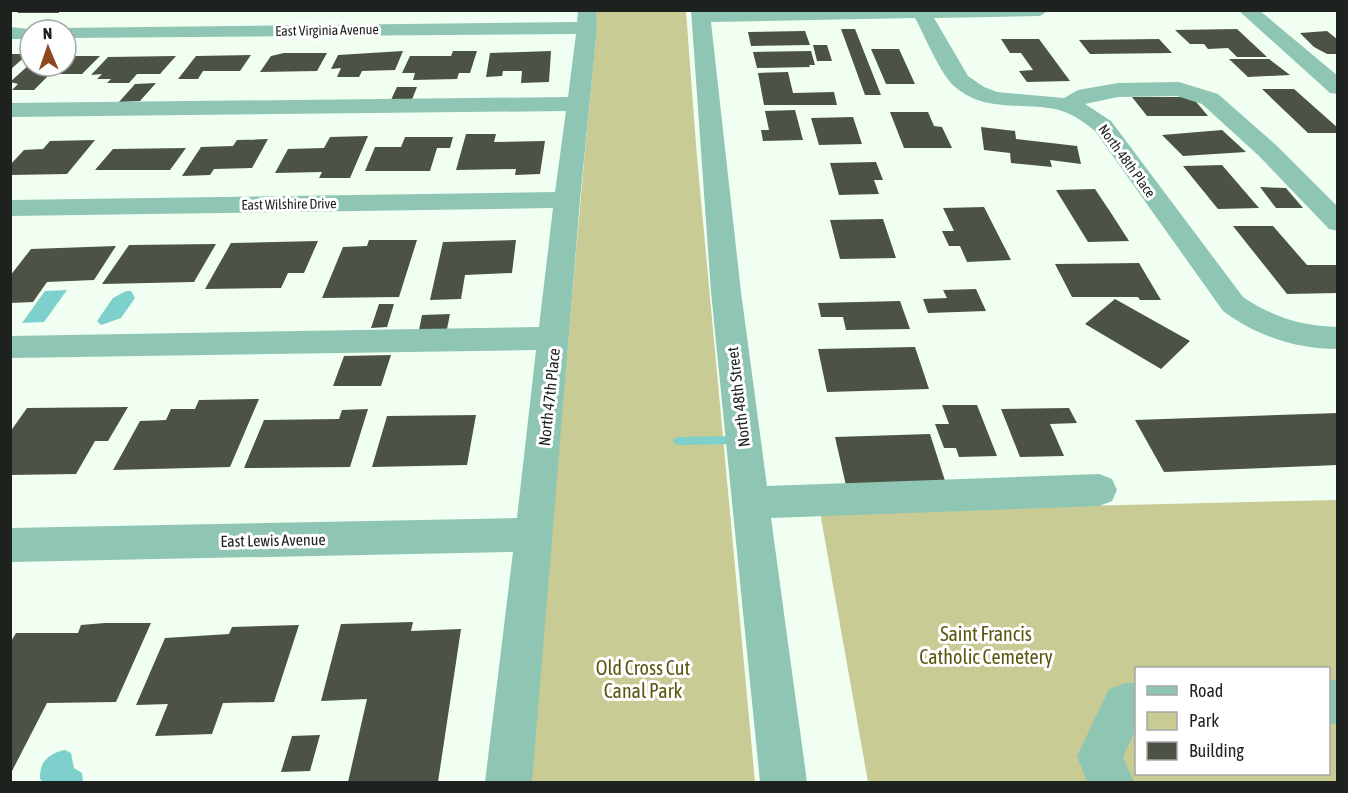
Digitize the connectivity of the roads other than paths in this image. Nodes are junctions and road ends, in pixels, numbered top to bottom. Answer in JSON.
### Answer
{"nodes":[{"id":1,"x":1040,"y":10,"type":"edge"},
{"id":2,"x":1247,"y":10,"type":"edge"},
{"id":3,"x":893,"y":12,"type":"edge"},
{"id":4,"x":921,"y":12,"type":"junction"},
{"id":5,"x":701,"y":13,"type":"edge"},
{"id":6,"x":587,"y":19,"type":"edge"},
{"id":7,"x":78,"y":32,"type":"edge"},
{"id":8,"x":1338,"y":87,"type":"edge"},
{"id":9,"x":578,"y":104,"type":"junction"},
{"id":10,"x":1069,"y":104,"type":"junction"},
{"id":11,"x":10,"y":110,"type":"edge"},
{"id":12,"x":567,"y":200,"type":"junction"},
{"id":13,"x":10,"y":208,"type":"edge"},
{"id":14,"x":1338,"y":223,"type":"edge"},
{"id":15,"x":555,"y":338,"type":"junction"},
{"id":16,"x":1338,"y":338,"type":"edge"},
{"id":17,"x":10,"y":347,"type":"edge"},
{"id":18,"x":1099,"y":490,"type":"dead end"},
{"id":19,"x":750,"y":502,"type":"junction"},
{"id":20,"x":535,"y":535,"type":"junction"},
{"id":21,"x":10,"y":545,"type":"edge"},
{"id":22,"x":1135,"y":705,"type":"edge"},
{"id":23,"x":509,"y":783,"type":"edge"},
{"id":24,"x":784,"y":783,"type":"edge"},
{"id":25,"x":1110,"y":783,"type":"edge"}],
"edges":[{"from":1,"to":4,"type":"street"},
{"from":2,"to":8,"type":"street"},
{"from":3,"to":4,"type":"street"},
{"from":3,"to":5,"type":"street"},
{"from":4,"to":10,"type":"street","name":"North 48th Place"},
{"from":5,"to":19,"type":"street","name":"North 48th Street"},
{"from":6,"to":7,"type":"street","name":"East Virginia Avenue"},
{"from":6,"to":9,"type":"street","name":"North 47th Place"},
{"from":9,"to":11,"type":"street"},
{"from":9,"to":12,"type":"street","name":"North 47th Place"},
{"from":10,"to":14,"type":"street"},
{"from":10,"to":16,"type":"street","name":"North 48th Place"},
{"from":12,"to":13,"type":"street","name":"East Wilshire Drive"},
{"from":12,"to":15,"type":"street","name":"North 47th Place"},
{"from":15,"to":17,"type":"street"},
{"from":15,"to":20,"type":"street","name":"North 47th Place"},
{"from":18,"to":19,"type":"street"},
{"from":19,"to":24,"type":"street","name":"North 48th Street"},
{"from":20,"to":21,"type":"street","name":"East Lewis Avenue"},
{"from":20,"to":23,"type":"street","name":"North 47th Place"},
{"from":22,"to":25,"type":"street"}]}
